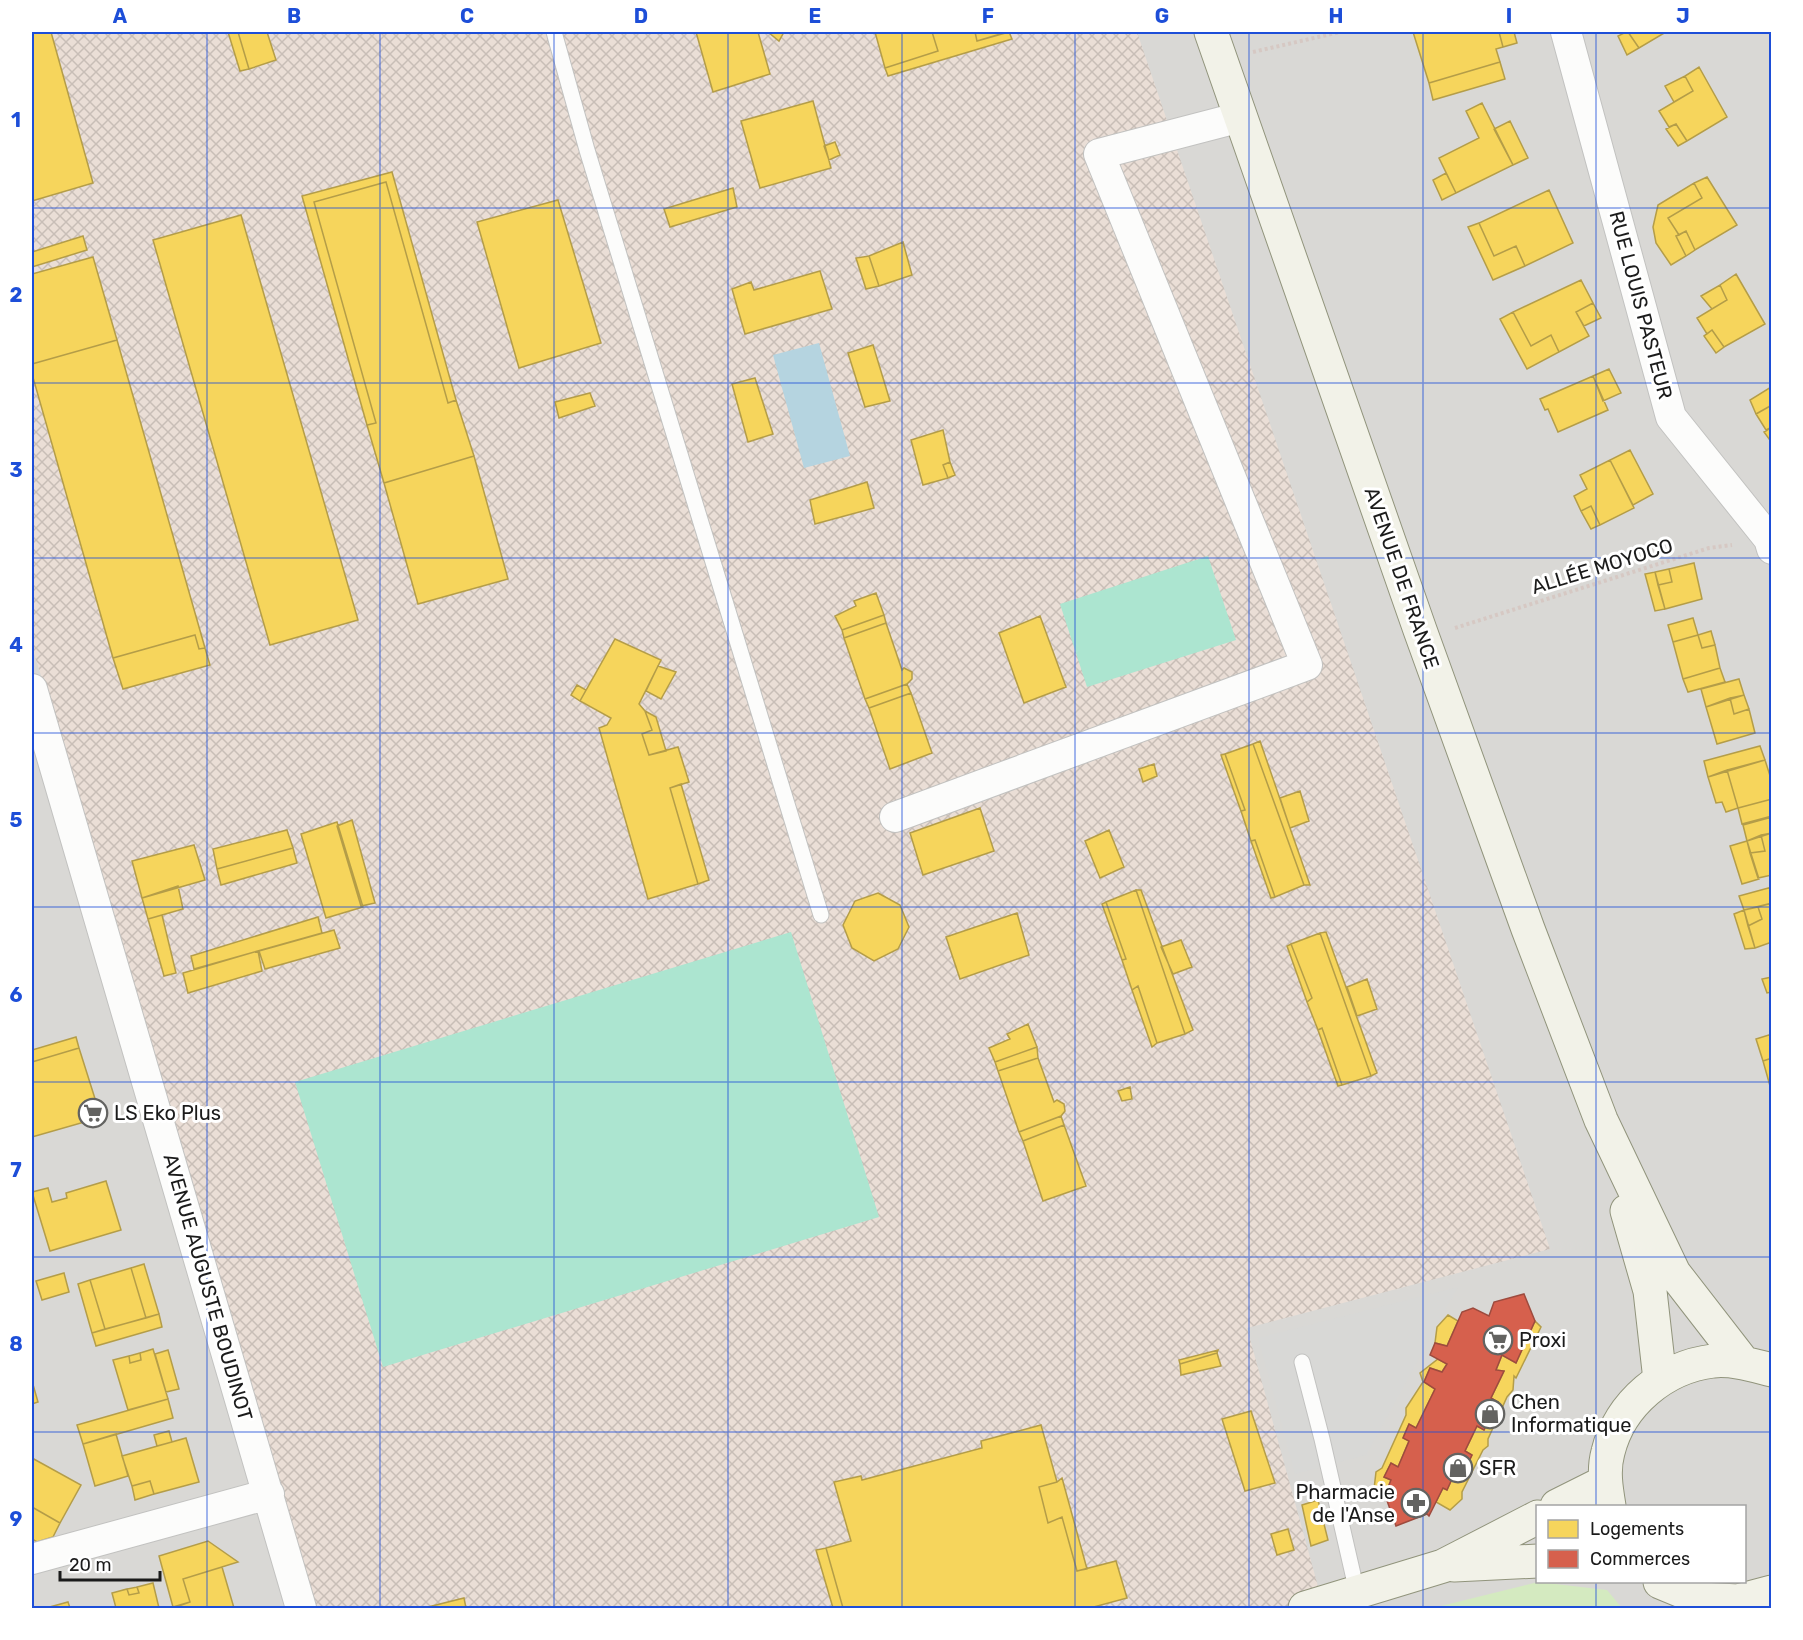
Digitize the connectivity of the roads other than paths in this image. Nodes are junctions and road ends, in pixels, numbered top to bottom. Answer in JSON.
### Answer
{"nodes":[{"id":1,"x":554,"y":32,"type":"edge"},
{"id":2,"x":1211,"y":32,"type":"edge"},
{"id":3,"x":1566,"y":32,"type":"edge"},
{"id":4,"x":1241,"y":117,"type":"junction"},
{"id":5,"x":1770,"y":544,"type":"edge"},
{"id":6,"x":32,"y":689,"type":"edge"},
{"id":7,"x":38,"y":739,"type":"edge"},
{"id":8,"x":895,"y":817,"type":"dead end"},
{"id":9,"x":820,"y":915,"type":"dead end"},
{"id":10,"x":1601,"y":1120,"type":"junction"},
{"id":11,"x":1302,"y":1362,"type":"dead end"},
{"id":12,"x":1757,"y":1366,"type":"edge"},
{"id":13,"x":1660,"y":1380,"type":"junction"},
{"id":14,"x":269,"y":1494,"type":"junction"},
{"id":15,"x":1607,"y":1494,"type":"edge"},
{"id":16,"x":1561,"y":1505,"type":"edge"},
{"id":17,"x":1536,"y":1518,"type":"edge"},
{"id":18,"x":32,"y":1559,"type":"edge"},
{"id":19,"x":1536,"y":1561,"type":"edge"},
{"id":20,"x":1443,"y":1566,"type":"junction"},
{"id":21,"x":1664,"y":1583,"type":"edge"},
{"id":22,"x":1357,"y":1592,"type":"junction"},
{"id":23,"x":1772,"y":1592,"type":"edge"},
{"id":24,"x":1704,"y":1604,"type":"edge"},
{"id":25,"x":301,"y":1608,"type":"edge"},
{"id":26,"x":1305,"y":1608,"type":"edge"}],
"edges":[{"from":1,"to":9,"type":"lane"},
{"from":2,"to":4,"type":"main road","name":"AVENUE DE FRANCE"},
{"from":3,"to":5,"type":"street","name":"RUE LOUIS PASTEUR"},
{"from":4,"to":8,"type":"street"},
{"from":4,"to":10,"type":"main road","name":"AVENUE DE FRANCE"},
{"from":6,"to":7,"type":"street","name":"AVENUE AUGUSTE BOUDINOT"},
{"from":7,"to":14,"type":"street","name":"AVENUE AUGUSTE BOUDINOT"},
{"from":10,"to":12,"type":"main road","name":"AVENUE DE FRANCE"},
{"from":10,"to":13,"type":"main road","name":"AVENUE DE FRANCE"},
{"from":11,"to":22,"type":"lane"},
{"from":12,"to":13,"type":"main road"},
{"from":13,"to":15,"type":"main road"},
{"from":14,"to":18,"type":"street"},
{"from":14,"to":25,"type":"street","name":"AVENUE AUGUSTE BOUDINOT"},
{"from":15,"to":16,"type":"main road"},
{"from":17,"to":20,"type":"main road"},
{"from":19,"to":20,"type":"main road"},
{"from":20,"to":22,"type":"main road"},
{"from":21,"to":24,"type":"main road"},
{"from":22,"to":26,"type":"main road"},
{"from":23,"to":24,"type":"main road"}]}
